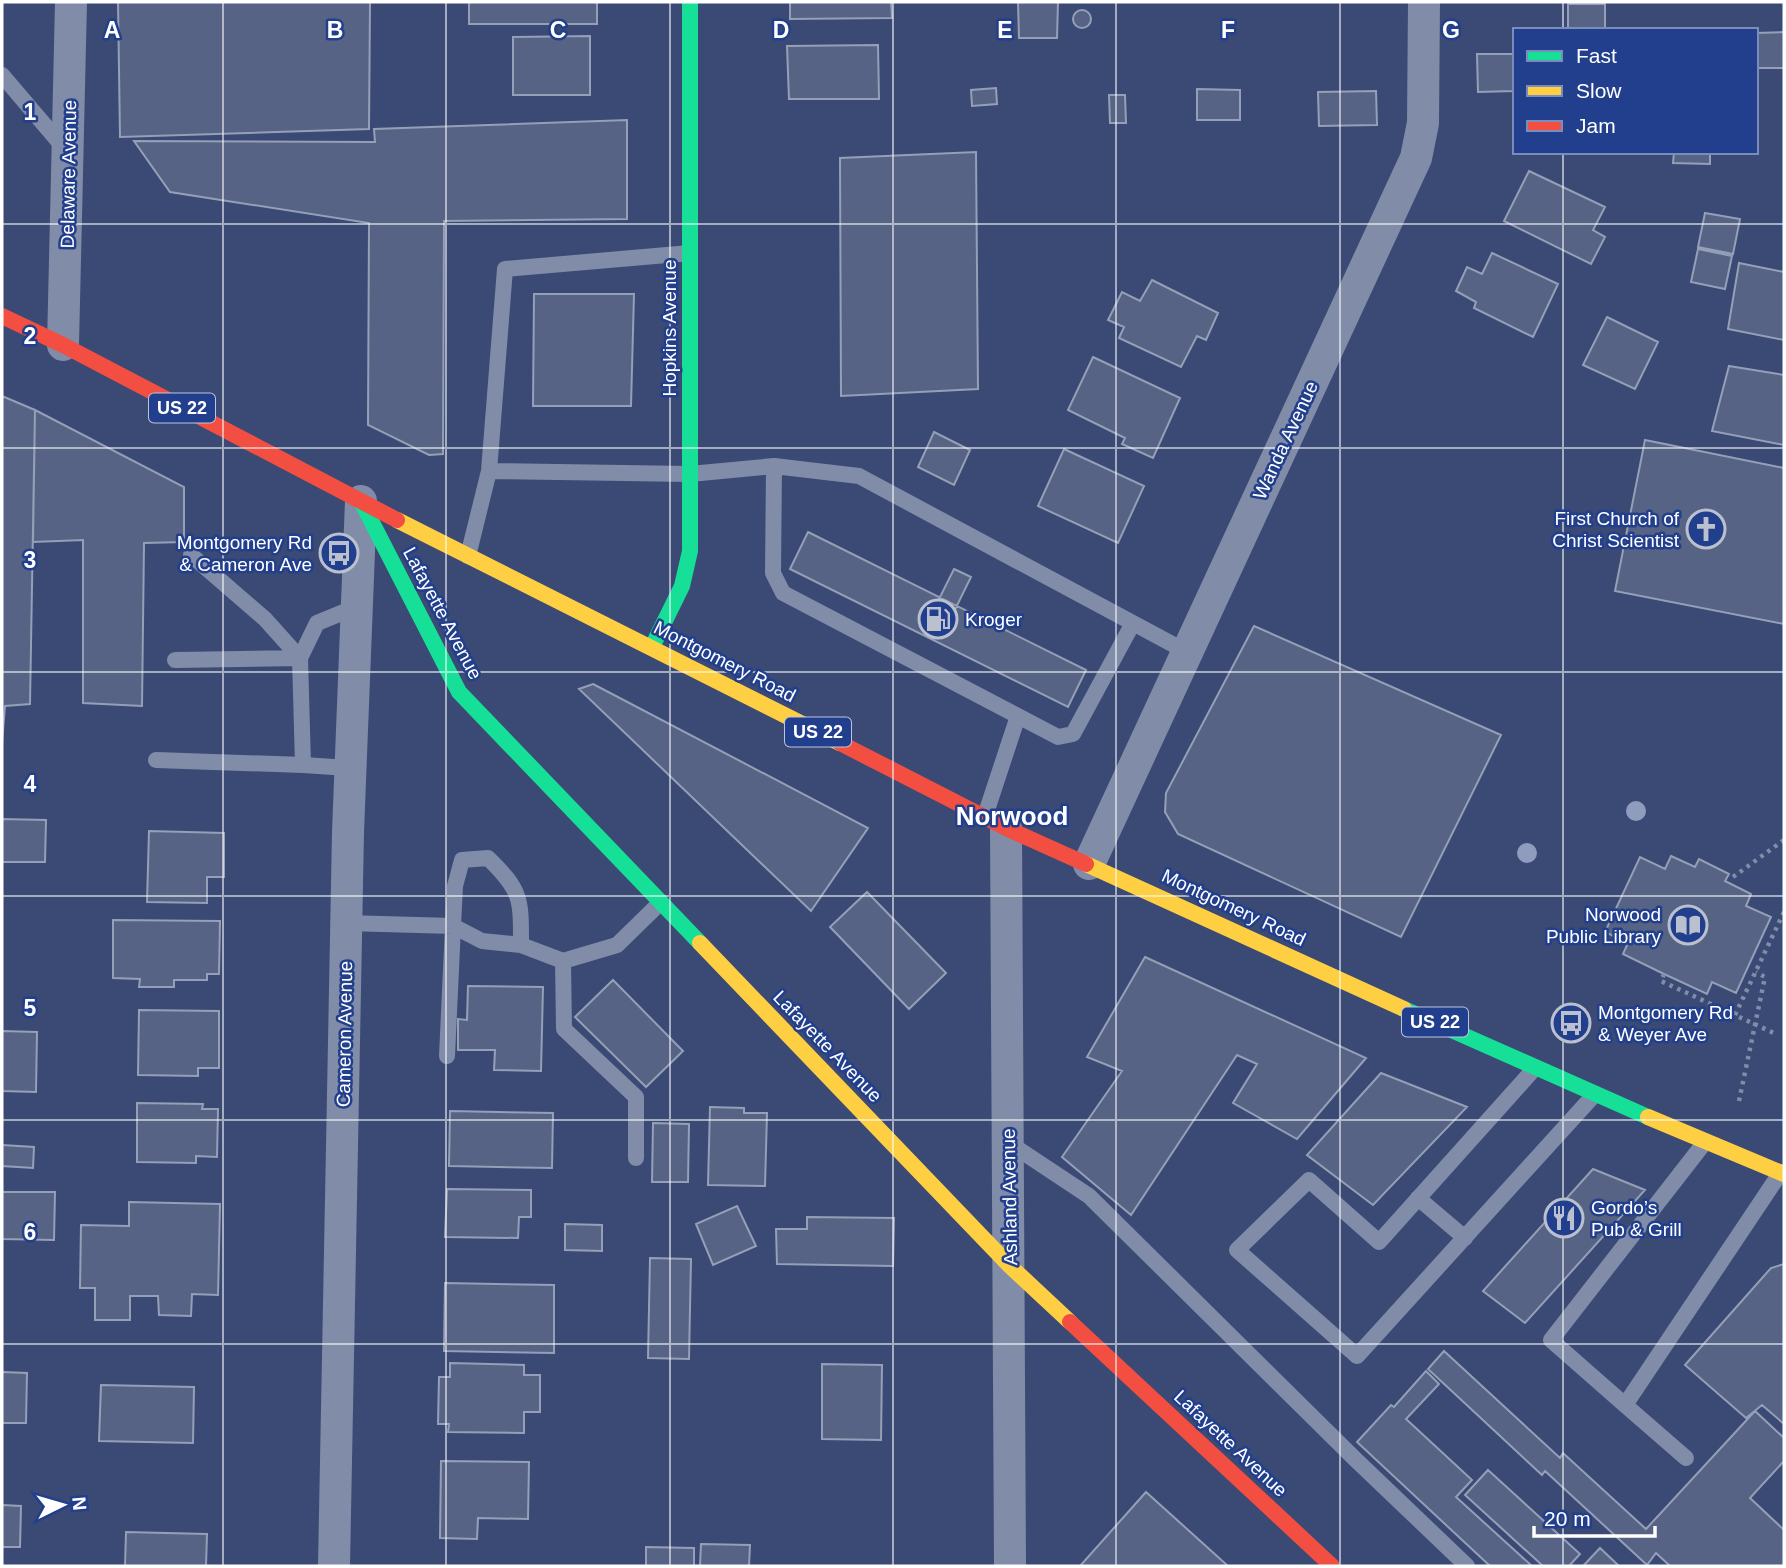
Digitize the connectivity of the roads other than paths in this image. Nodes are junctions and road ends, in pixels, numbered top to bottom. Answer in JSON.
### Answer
{"nodes":[{"id":1,"x":71,"y":2,"type":"edge"},
{"id":2,"x":690,"y":2,"type":"edge"},
{"id":3,"x":1424,"y":2,"type":"edge"},
{"id":4,"x":2,"y":75,"type":"edge"},
{"id":5,"x":69,"y":154,"type":"junction"},
{"id":6,"x":690,"y":253,"type":"junction"},
{"id":7,"x":2,"y":316,"type":"edge"},
{"id":8,"x":62,"y":345,"type":"junction"},
{"id":9,"x":774,"y":466,"type":"junction"},
{"id":10,"x":489,"y":471,"type":"junction"},
{"id":11,"x":690,"y":474,"type":"junction"},
{"id":12,"x":361,"y":501,"type":"junction"},
{"id":13,"x":191,"y":555,"type":"dead end"},
{"id":14,"x":468,"y":556,"type":"junction"},
{"id":15,"x":356,"y":607,"type":"junction"},
{"id":16,"x":1133,"y":623,"type":"junction"},
{"id":17,"x":652,"y":647,"type":"junction"},
{"id":18,"x":1187,"y":652,"type":"junction"},
{"id":19,"x":300,"y":658,"type":"junction"},
{"id":20,"x":175,"y":660,"type":"dead end"},
{"id":21,"x":1018,"y":716,"type":"junction"},
{"id":22,"x":156,"y":760,"type":"dead end"},
{"id":23,"x":303,"y":765,"type":"junction"},
{"id":24,"x":349,"y":768,"type":"junction"},
{"id":25,"x":995,"y":822,"type":"junction"},
{"id":26,"x":1089,"y":864,"type":"junction"},
{"id":27,"x":661,"y":902,"type":"junction"},
{"id":28,"x":345,"y":923,"type":"junction"},
{"id":29,"x":453,"y":926,"type":"junction"},
{"id":30,"x":521,"y":945,"type":"junction"},
{"id":31,"x":563,"y":961,"type":"junction"},
{"id":32,"x":447,"y":1056,"type":"dead end"},
{"id":33,"x":1535,"y":1067,"type":"junction"},
{"id":34,"x":1595,"y":1094,"type":"junction"},
{"id":35,"x":1705,"y":1142,"type":"junction"},
{"id":36,"x":1009,"y":1143,"type":"junction"},
{"id":37,"x":636,"y":1158,"type":"dead end"},
{"id":38,"x":1783,"y":1168,"type":"edge"},
{"id":39,"x":1418,"y":1198,"type":"junction"},
{"id":40,"x":1465,"y":1238,"type":"junction"},
{"id":41,"x":1010,"y":1266,"type":"junction"},
{"id":42,"x":1625,"y":1405,"type":"junction"},
{"id":43,"x":1686,"y":1458,"type":"dead end"},
{"id":44,"x":334,"y":1566,"type":"edge"},
{"id":45,"x":1010,"y":1566,"type":"edge"},
{"id":46,"x":1332,"y":1566,"type":"edge"},
{"id":47,"x":1467,"y":1566,"type":"edge"}],
"edges":[{"from":1,"to":5,"type":"street","name":"Delaware Avenue"},
{"from":2,"to":6,"type":"street","name":"Hopkins Avenue"},
{"from":3,"to":18,"type":"street","name":"Wanda Avenue"},
{"from":4,"to":5,"type":"lane"},
{"from":5,"to":8,"type":"street","name":"Delaware Avenue"},
{"from":6,"to":10,"type":"lane"},
{"from":6,"to":11,"type":"street","name":"Hopkins Avenue"},
{"from":7,"to":8,"type":"street","name":"Montgomery Road","number":"US 22"},
{"from":8,"to":12,"type":"street","name":"Montgomery Road","number":"US 22"},
{"from":9,"to":11,"type":"lane"},
{"from":9,"to":16,"type":"lane"},
{"from":9,"to":21,"type":"lane"},
{"from":10,"to":11,"type":"lane"},
{"from":10,"to":14,"type":"lane"},
{"from":11,"to":17,"type":"street","name":"Hopkins Avenue"},
{"from":12,"to":14,"type":"street","name":"Montgomery Road","number":"US 22"},
{"from":12,"to":15,"type":"street","name":"Cameron Avenue"},
{"from":12,"to":27,"type":"street","name":"Lafayette Avenue"},
{"from":13,"to":19,"type":"lane"},
{"from":14,"to":17,"type":"street","name":"Montgomery Road","number":"US 22"},
{"from":15,"to":19,"type":"lane"},
{"from":15,"to":24,"type":"street","name":"Cameron Avenue"},
{"from":16,"to":18,"type":"lane"},
{"from":16,"to":21,"type":"lane"},
{"from":17,"to":25,"type":"street","name":"Montgomery Road","number":"US 22"},
{"from":18,"to":26,"type":"street","name":"Wanda Avenue"},
{"from":19,"to":20,"type":"lane"},
{"from":19,"to":23,"type":"lane"},
{"from":21,"to":25,"type":"lane"},
{"from":22,"to":23,"type":"lane"},
{"from":23,"to":24,"type":"lane"},
{"from":24,"to":28,"type":"street","name":"Cameron Avenue"},
{"from":25,"to":26,"type":"street","name":"Montgomery Road","number":"US 22"},
{"from":25,"to":36,"type":"street","name":"Ashland Avenue"},
{"from":26,"to":33,"type":"street","name":"Montgomery Road","number":"US 22"},
{"from":27,"to":31,"type":"lane"},
{"from":27,"to":41,"type":"street","name":"Lafayette Avenue"},
{"from":28,"to":29,"type":"lane"},
{"from":28,"to":44,"type":"street","name":"Cameron Avenue"},
{"from":29,"to":30,"type":"lane"},
{"from":29,"to":30,"type":"lane"},
{"from":29,"to":32,"type":"lane"},
{"from":30,"to":31,"type":"lane"},
{"from":31,"to":37,"type":"lane"},
{"from":33,"to":34,"type":"street","name":"Montgomery Road","number":"US 22"},
{"from":33,"to":39,"type":"lane"},
{"from":34,"to":35,"type":"street","name":"Montgomery Road","number":"US 22"},
{"from":34,"to":40,"type":"lane"},
{"from":35,"to":38,"type":"street","name":"Montgomery Road","number":"US 22"},
{"from":35,"to":42,"type":"lane"},
{"from":36,"to":41,"type":"street","name":"Ashland Avenue"},
{"from":36,"to":47,"type":"lane"},
{"from":38,"to":42,"type":"lane"},
{"from":39,"to":40,"type":"lane"},
{"from":39,"to":40,"type":"lane"},
{"from":41,"to":45,"type":"street","name":"Ashland Avenue"},
{"from":41,"to":46,"type":"street","name":"Lafayette Avenue"},
{"from":42,"to":43,"type":"lane"}]}
